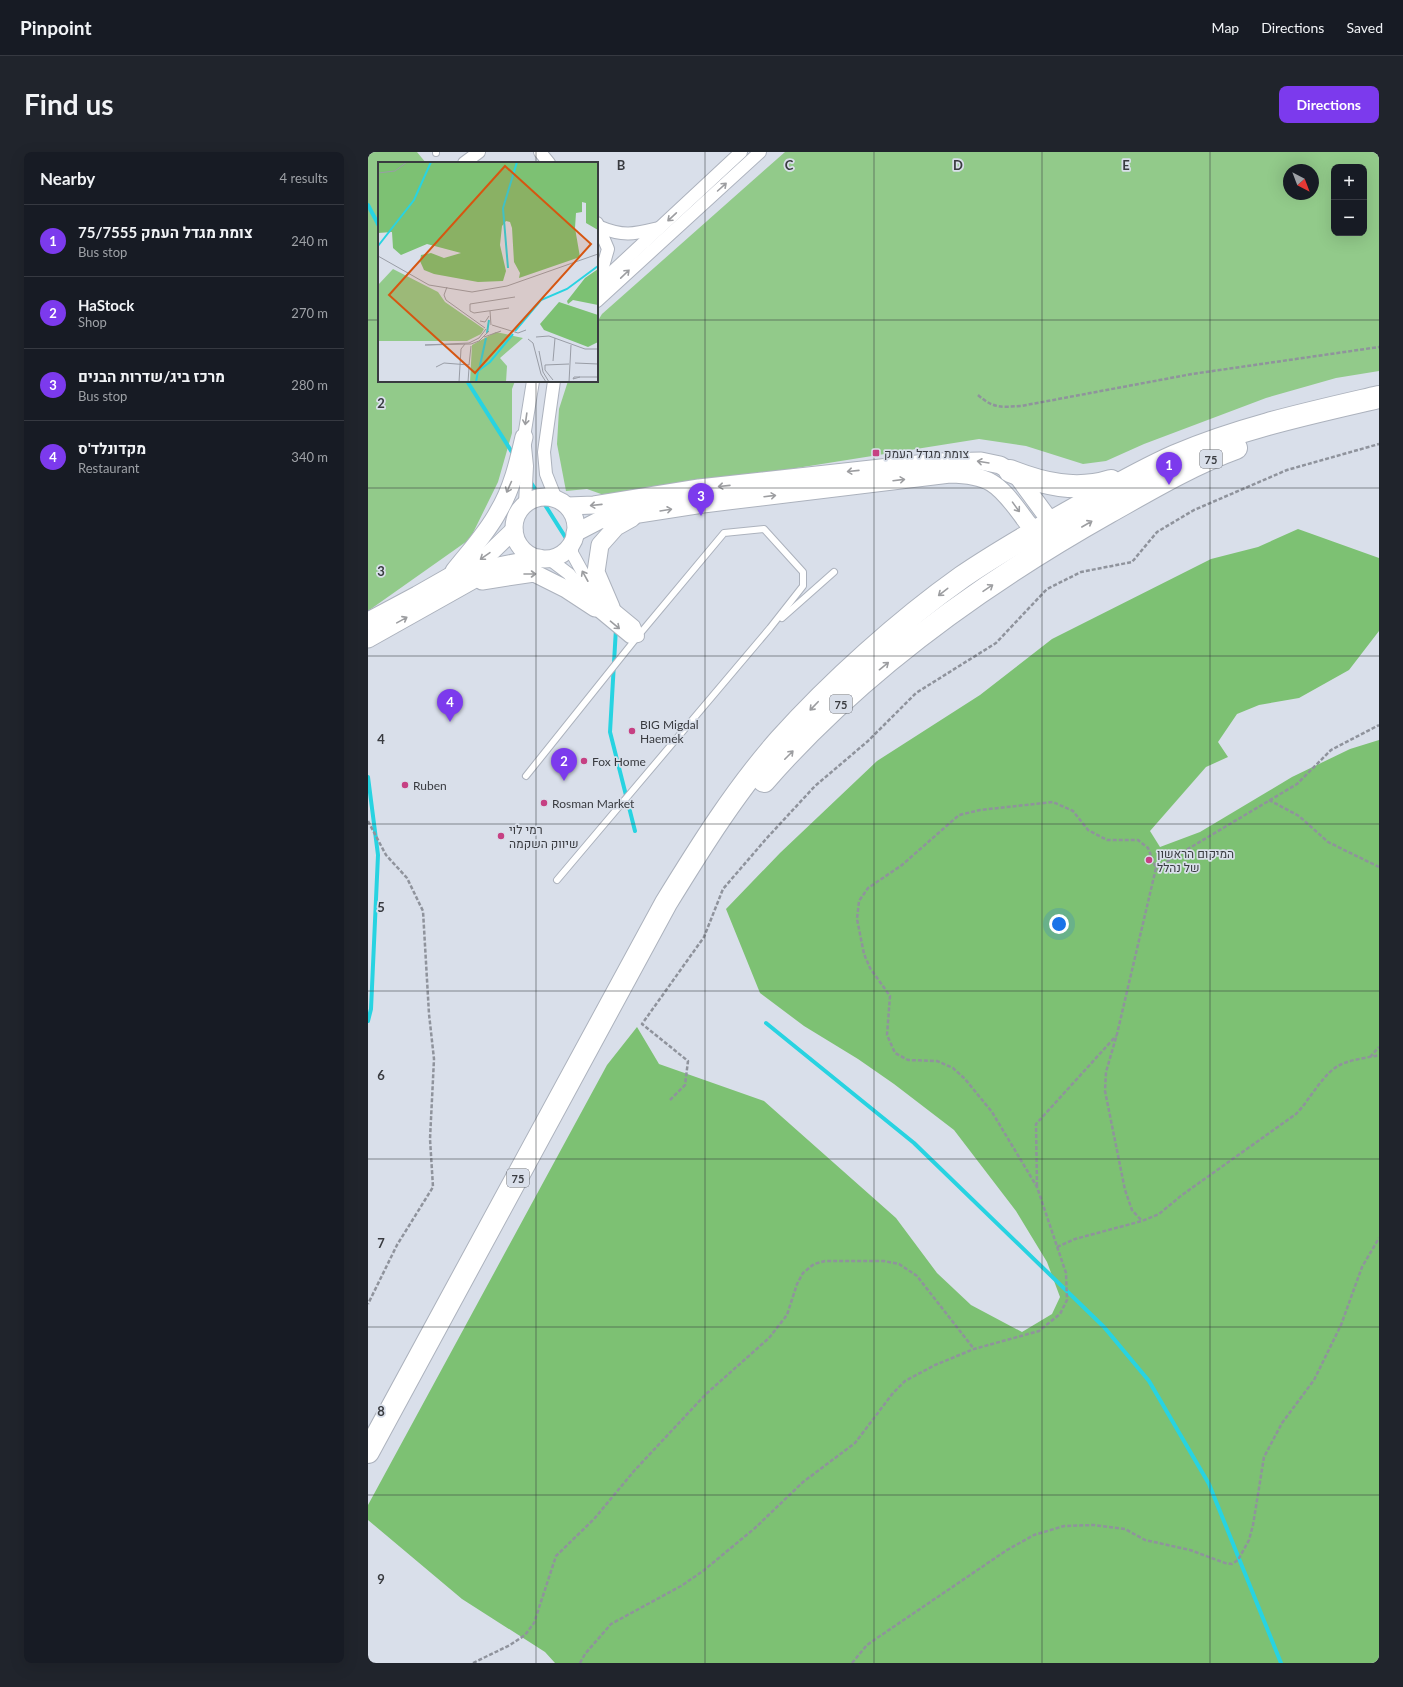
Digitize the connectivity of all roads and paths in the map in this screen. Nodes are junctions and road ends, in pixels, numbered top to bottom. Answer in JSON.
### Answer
{"nodes":[{"id":1,"x":479,"y":152,"type":"edge"},
{"id":2,"x":540,"y":152,"type":"edge"},
{"id":3,"x":741,"y":152,"type":"edge"},
{"id":4,"x":760,"y":152,"type":"edge"},
{"id":5,"x":465,"y":162,"type":"edge"},
{"id":6,"x":548,"y":162,"type":"edge"},
{"id":7,"x":598,"y":225,"type":"edge"},
{"id":8,"x":659,"y":228,"type":"junction"},
{"id":9,"x":598,"y":283,"type":"edge"},
{"id":10,"x":598,"y":285,"type":"edge"},
{"id":11,"x":598,"y":300,"type":"edge"},
{"id":12,"x":1379,"y":347,"type":"edge"},
{"id":13,"x":533,"y":382,"type":"edge"},
{"id":14,"x":554,"y":382,"type":"edge"},
{"id":15,"x":978,"y":395,"type":"dead end"},
{"id":16,"x":1379,"y":398,"type":"edge"},
{"id":17,"x":524,"y":437,"type":"junction"},
{"id":18,"x":1379,"y":444,"type":"edge"},
{"id":19,"x":1147,"y":470,"type":"junction"},
{"id":20,"x":1010,"y":471,"type":"junction"},
{"id":21,"x":562,"y":502,"type":"junction"},
{"id":22,"x":526,"y":504,"type":"junction"},
{"id":23,"x":641,"y":514,"type":"junction"},
{"id":24,"x":1042,"y":527,"type":"junction"},
{"id":25,"x":514,"y":530,"type":"junction"},
{"id":26,"x":574,"y":537,"type":"junction"},
{"id":27,"x":1053,"y":544,"type":"junction"},
{"id":28,"x":544,"y":558,"type":"junction"},
{"id":29,"x":834,"y":572,"type":"dead end"},
{"id":30,"x":447,"y":578,"type":"junction"},
{"id":31,"x":464,"y":585,"type":"junction"},
{"id":32,"x":603,"y":607,"type":"junction"},
{"id":33,"x":368,"y":620,"type":"edge"},
{"id":34,"x":770,"y":628,"type":"junction"},
{"id":35,"x":638,"y":636,"type":"junction"},
{"id":36,"x":368,"y":639,"type":"edge"},
{"id":37,"x":1379,"y":725,"type":"edge"},
{"id":38,"x":526,"y":776,"type":"dead end"},
{"id":39,"x":1269,"y":800,"type":"junction"},
{"id":40,"x":368,"y":821,"type":"edge"},
{"id":41,"x":1379,"y":867,"type":"edge"},
{"id":42,"x":1156,"y":868,"type":"junction"},
{"id":43,"x":557,"y":880,"type":"dead end"},
{"id":44,"x":666,"y":903,"type":"junction"},
{"id":45,"x":1117,"y":1034,"type":"junction"},
{"id":46,"x":1379,"y":1046,"type":"edge"},
{"id":47,"x":1379,"y":1055,"type":"edge"},
{"id":48,"x":1370,"y":1057,"type":"junction"},
{"id":49,"x":670,"y":1100,"type":"dead end"},
{"id":50,"x":1037,"y":1187,"type":"junction"},
{"id":51,"x":1142,"y":1221,"type":"junction"},
{"id":52,"x":1379,"y":1238,"type":"edge"},
{"id":53,"x":1057,"y":1247,"type":"junction"},
{"id":54,"x":368,"y":1304,"type":"edge"},
{"id":55,"x":974,"y":1349,"type":"junction"},
{"id":56,"x":368,"y":1452,"type":"edge"},
{"id":57,"x":473,"y":1663,"type":"edge"},
{"id":58,"x":580,"y":1663,"type":"edge"},
{"id":59,"x":852,"y":1663,"type":"edge"}],
"edges":[{"from":1,"to":5,"type":"street"},
{"from":2,"to":6,"type":"street"},
{"from":3,"to":8,"type":"street","one_way":true},
{"from":11,"to":4,"type":"street","one_way":true},
{"from":7,"to":8,"type":"street"},
{"from":7,"to":9,"type":"street"},
{"from":8,"to":10,"type":"street"},
{"from":12,"to":15,"type":"path"},
{"from":13,"to":17,"type":"street","one_way":true},
{"from":14,"to":21,"type":"street"},
{"from":16,"to":19,"type":"highway","number":"75"},
{"from":27,"to":16,"type":"highway","number":"75","one_way":true},
{"from":17,"to":22,"type":"street"},
{"from":17,"to":30,"type":"main road","one_way":true},
{"from":18,"to":49,"type":"path"},
{"from":19,"to":20,"type":"highway"},
{"from":19,"to":24,"type":"highway","number":"75"},
{"from":20,"to":21,"type":"main road","one_way":true},
{"from":20,"to":24,"type":"main road"},
{"from":21,"to":22,"type":"main road"},
{"from":21,"to":26,"type":"main road"},
{"from":22,"to":25,"type":"main road"},
{"from":23,"to":24,"type":"main road","one_way":true},
{"from":23,"to":26,"type":"main road"},
{"from":23,"to":32,"type":"main road"},
{"from":24,"to":27,"type":"main road"},
{"from":24,"to":44,"type":"highway","number":"75","one_way":true},
{"from":25,"to":28,"type":"main road"},
{"from":25,"to":30,"type":"main road","one_way":true},
{"from":26,"to":28,"type":"main road"},
{"from":32,"to":26,"type":"street","one_way":true},
{"from":44,"to":27,"type":"highway","number":"75","one_way":true},
{"from":28,"to":31,"type":"main road"},
{"from":28,"to":32,"type":"street"},
{"from":29,"to":34,"type":"lane"},
{"from":30,"to":33,"type":"main road"},
{"from":31,"to":32,"type":"main road","one_way":true},
{"from":36,"to":31,"type":"main road","one_way":true},
{"from":32,"to":35,"type":"street"},
{"from":34,"to":35,"type":"lane"},
{"from":34,"to":43,"type":"lane"},
{"from":35,"to":38,"type":"lane"},
{"from":37,"to":39,"type":"path"},
{"from":39,"to":41,"type":"path"},
{"from":39,"to":42,"type":"path"},
{"from":40,"to":54,"type":"path"},
{"from":42,"to":45,"type":"path"},
{"from":42,"to":50,"type":"path"},
{"from":44,"to":56,"type":"highway","number":"75"},
{"from":45,"to":50,"type":"path"},
{"from":45,"to":51,"type":"path"},
{"from":46,"to":48,"type":"path"},
{"from":47,"to":48,"type":"path"},
{"from":48,"to":51,"type":"path"},
{"from":50,"to":53,"type":"path"},
{"from":51,"to":53,"type":"path"},
{"from":52,"to":59,"type":"path"},
{"from":53,"to":55,"type":"path"},
{"from":55,"to":57,"type":"path"},
{"from":55,"to":58,"type":"path"}]}
